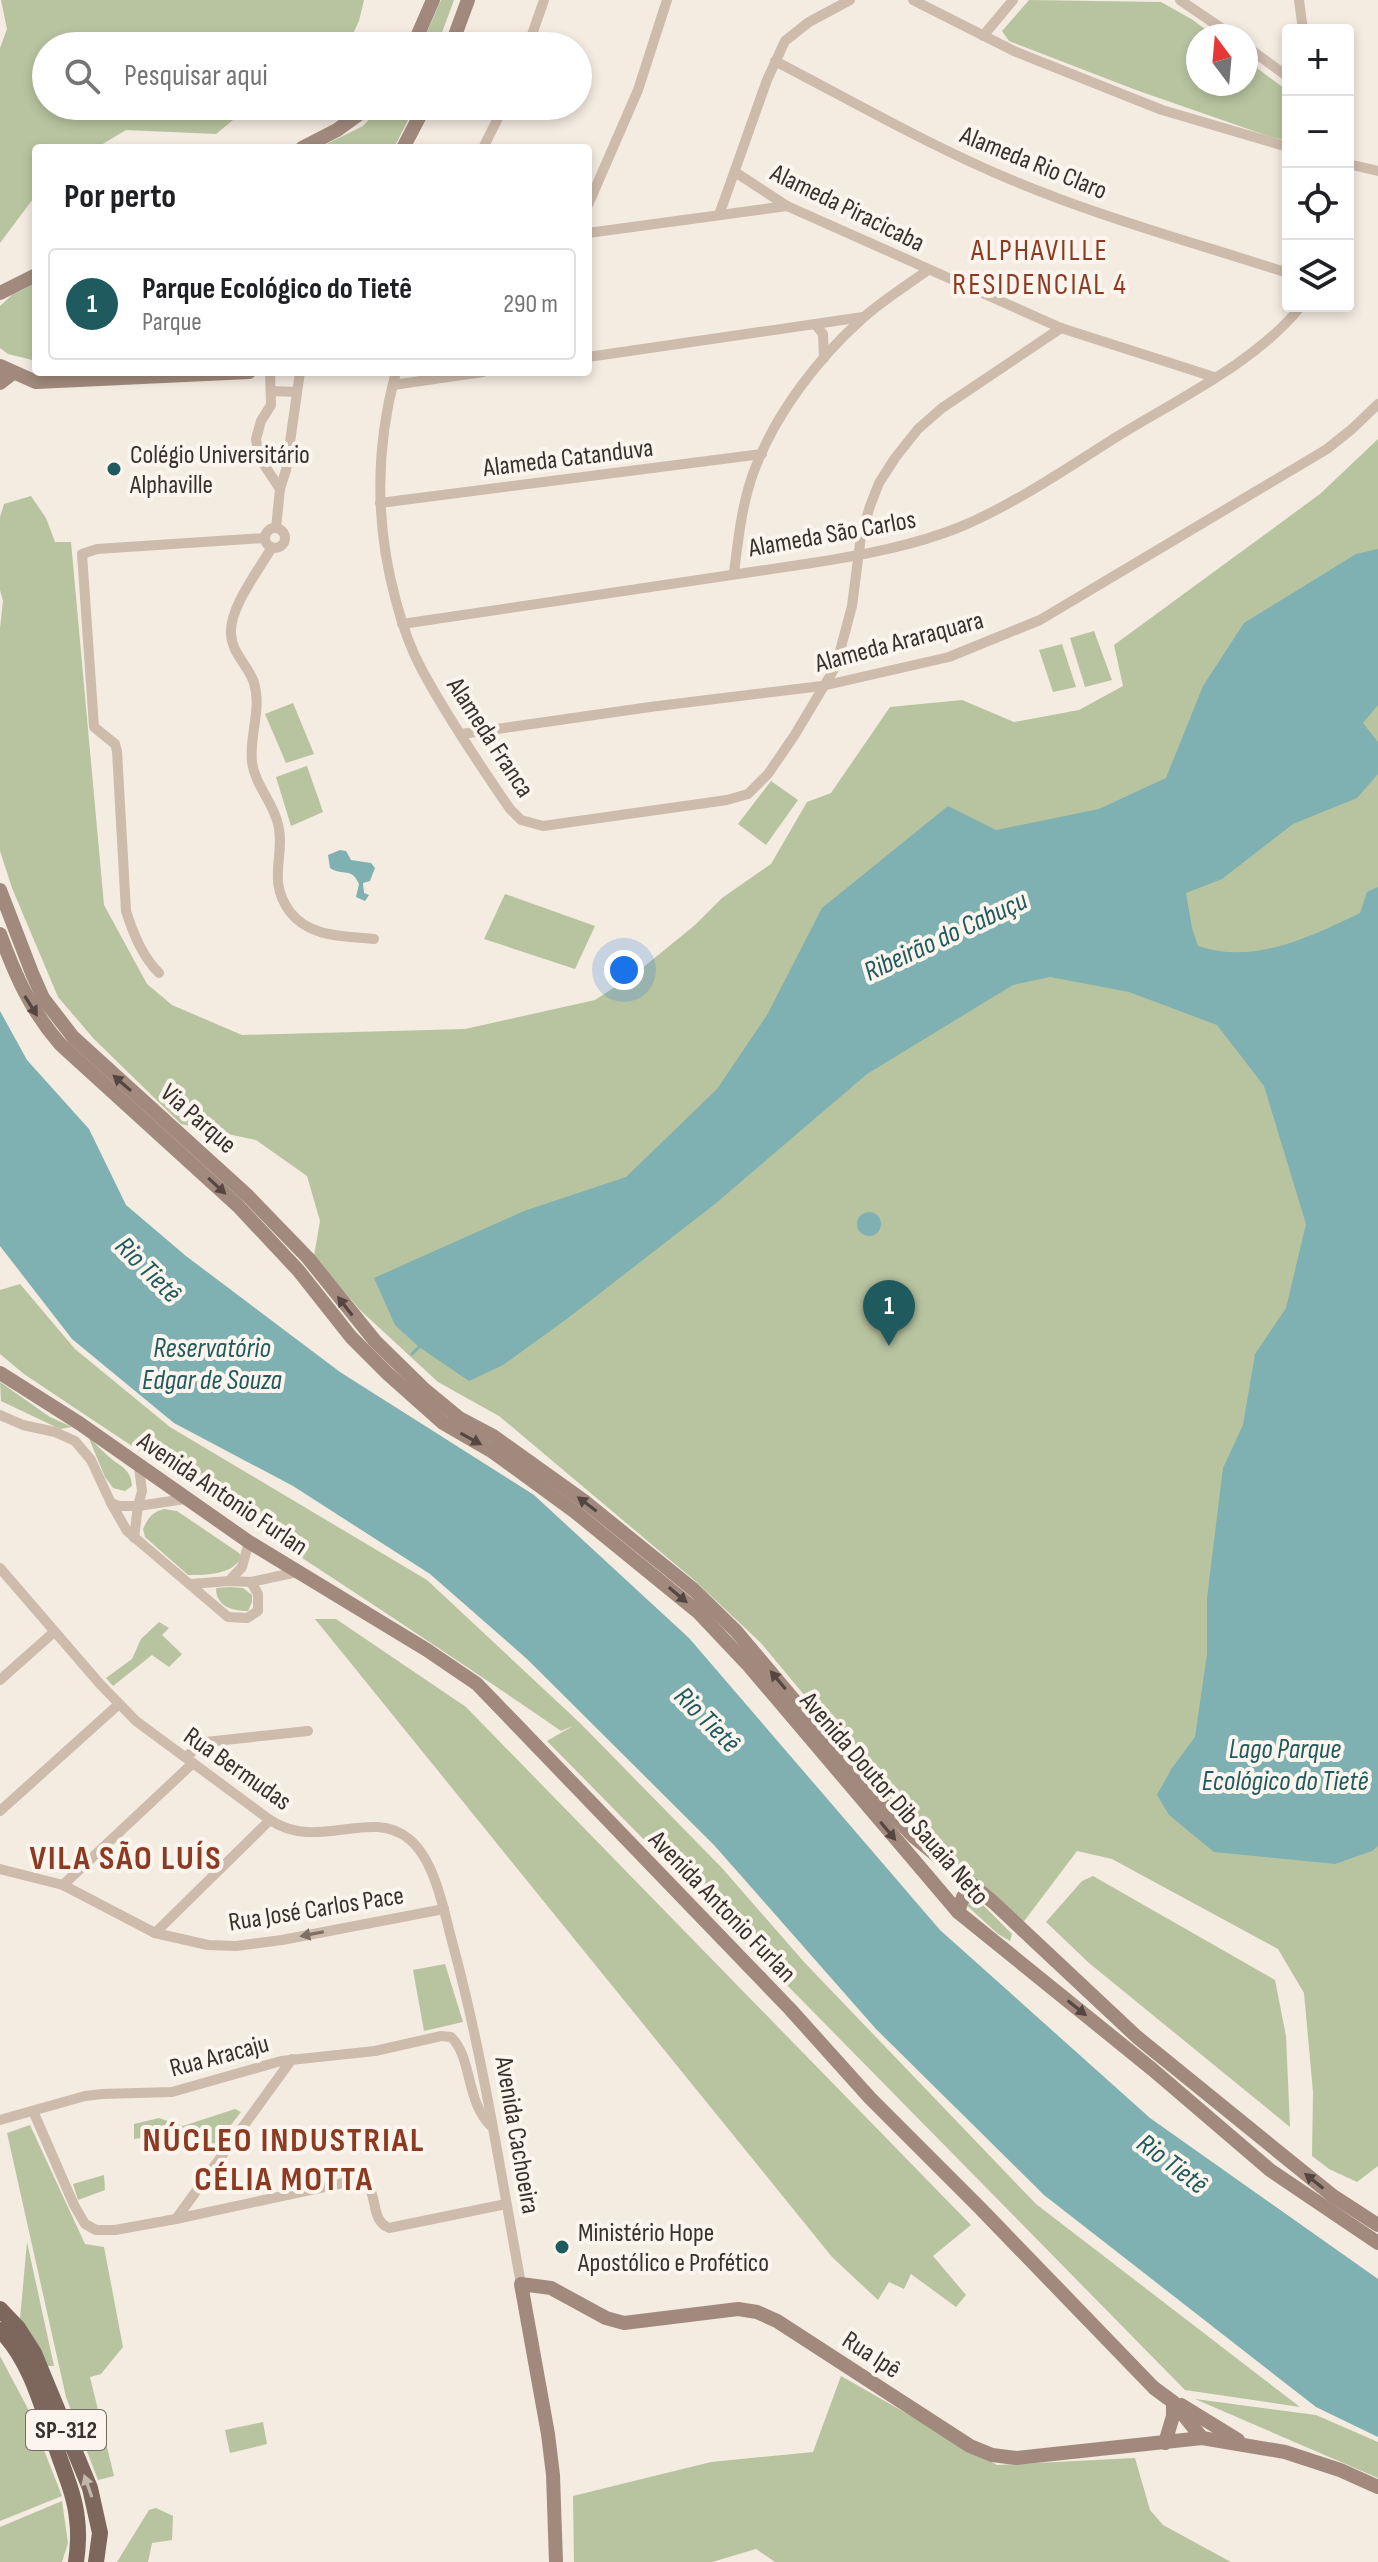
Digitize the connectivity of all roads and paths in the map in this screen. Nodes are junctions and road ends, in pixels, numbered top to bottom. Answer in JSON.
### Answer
{"nodes":[{"id":1,"x":433,"y":0,"type":"edge"},
{"id":2,"x":468,"y":0,"type":"edge"},
{"id":3,"x":544,"y":0,"type":"edge"},
{"id":4,"x":667,"y":0,"type":"edge"},
{"id":5,"x":850,"y":0,"type":"edge"},
{"id":6,"x":913,"y":0,"type":"edge"},
{"id":7,"x":1013,"y":0,"type":"edge"},
{"id":8,"x":1299,"y":0,"type":"edge"},
{"id":9,"x":1185,"y":1,"type":"edge"},
{"id":10,"x":1217,"y":24,"type":"edge"},
{"id":11,"x":1302,"y":24,"type":"edge"},
{"id":12,"x":419,"y":32,"type":"edge"},
{"id":13,"x":456,"y":32,"type":"edge"},
{"id":14,"x":533,"y":32,"type":"edge"},
{"id":15,"x":983,"y":36,"type":"junction"},
{"id":16,"x":1258,"y":55,"type":"edge"},
{"id":17,"x":775,"y":61,"type":"junction"},
{"id":18,"x":1282,"y":73,"type":"edge"},
{"id":19,"x":351,"y":120,"type":"edge"},
{"id":20,"x":418,"y":120,"type":"edge"},
{"id":21,"x":497,"y":120,"type":"edge"},
{"id":22,"x":310,"y":144,"type":"edge"},
{"id":23,"x":405,"y":144,"type":"edge"},
{"id":24,"x":485,"y":144,"type":"edge"},
{"id":25,"x":1282,"y":145,"type":"edge"},
{"id":26,"x":1354,"y":165,"type":"edge"},
{"id":27,"x":1378,"y":171,"type":"edge"},
{"id":28,"x":735,"y":172,"type":"junction"},
{"id":29,"x":592,"y":196,"type":"edge"},
{"id":30,"x":787,"y":206,"type":"junction"},
{"id":31,"x":719,"y":215,"type":"junction"},
{"id":32,"x":592,"y":232,"type":"edge"},
{"id":33,"x":928,"y":270,"type":"junction"},
{"id":34,"x":1282,"y":271,"type":"edge"},
{"id":35,"x":32,"y":277,"type":"edge"},
{"id":36,"x":2,"y":293,"type":"edge"},
{"id":37,"x":1296,"y":312,"type":"edge"},
{"id":38,"x":864,"y":317,"type":"junction"},
{"id":39,"x":815,"y":324,"type":"junction"},
{"id":40,"x":1061,"y":328,"type":"junction"},
{"id":41,"x":592,"y":356,"type":"edge"},
{"id":42,"x":824,"y":358,"type":"junction"},
{"id":43,"x":7,"y":370,"type":"edge"},
{"id":44,"x":164,"y":376,"type":"edge"},
{"id":45,"x":270,"y":376,"type":"edge"},
{"id":46,"x":299,"y":376,"type":"edge"},
{"id":47,"x":395,"y":376,"type":"edge"},
{"id":48,"x":455,"y":376,"type":"edge"},
{"id":49,"x":1214,"y":377,"type":"junction"},
{"id":50,"x":0,"y":383,"type":"edge"},
{"id":51,"x":393,"y":385,"type":"junction"},
{"id":52,"x":272,"y":391,"type":"junction"},
{"id":53,"x":297,"y":392,"type":"junction"},
{"id":54,"x":1378,"y":404,"type":"edge"},
{"id":55,"x":762,"y":454,"type":"junction"},
{"id":56,"x":280,"y":489,"type":"junction"},
{"id":57,"x":380,"y":503,"type":"junction"},
{"id":58,"x":276,"y":528,"type":"junction"},
{"id":59,"x":269,"y":542,"type":"junction"},
{"id":60,"x":860,"y":555,"type":"junction"},
{"id":61,"x":734,"y":573,"type":"junction"},
{"id":62,"x":402,"y":624,"type":"junction"},
{"id":63,"x":822,"y":686,"type":"junction"},
{"id":64,"x":462,"y":734,"type":"junction"},
{"id":65,"x":0,"y":890,"type":"edge"},
{"id":66,"x":0,"y":934,"type":"edge"},
{"id":67,"x":374,"y":939,"type":"dead end"},
{"id":68,"x":159,"y":973,"type":"dead end"},
{"id":69,"x":393,"y":1369,"type":"junction"},
{"id":70,"x":0,"y":1373,"type":"edge"},
{"id":71,"x":0,"y":1415,"type":"edge"},
{"id":72,"x":139,"y":1467,"type":"junction"},
{"id":73,"x":185,"y":1499,"type":"junction"},
{"id":74,"x":111,"y":1503,"type":"junction"},
{"id":75,"x":138,"y":1506,"type":"junction"},
{"id":76,"x":134,"y":1538,"type":"junction"},
{"id":77,"x":249,"y":1542,"type":"junction"},
{"id":78,"x":0,"y":1568,"type":"edge"},
{"id":79,"x":297,"y":1572,"type":"junction"},
{"id":80,"x":229,"y":1581,"type":"junction"},
{"id":81,"x":251,"y":1582,"type":"junction"},
{"id":82,"x":191,"y":1584,"type":"junction"},
{"id":83,"x":54,"y":1632,"type":"junction"},
{"id":84,"x":0,"y":1680,"type":"edge"},
{"id":85,"x":119,"y":1704,"type":"junction"},
{"id":86,"x":308,"y":1731,"type":"dead end"},
{"id":87,"x":189,"y":1760,"type":"junction"},
{"id":88,"x":0,"y":1811,"type":"edge"},
{"id":89,"x":270,"y":1820,"type":"junction"},
{"id":90,"x":0,"y":1869,"type":"edge"},
{"id":91,"x":63,"y":1885,"type":"junction"},
{"id":92,"x":978,"y":1889,"type":"junction"},
{"id":93,"x":444,"y":1909,"type":"junction"},
{"id":94,"x":958,"y":1912,"type":"junction"},
{"id":95,"x":155,"y":1933,"type":"junction"},
{"id":96,"x":1027,"y":1936,"type":"junction"},
{"id":97,"x":1006,"y":1952,"type":"junction"},
{"id":98,"x":292,"y":2059,"type":"junction"},
{"id":99,"x":33,"y":2111,"type":"junction"},
{"id":100,"x":0,"y":2120,"type":"edge"},
{"id":101,"x":493,"y":2128,"type":"junction"},
{"id":102,"x":506,"y":2204,"type":"junction"},
{"id":103,"x":176,"y":2219,"type":"junction"},
{"id":104,"x":1378,"y":2225,"type":"edge"},
{"id":105,"x":1378,"y":2243,"type":"edge"},
{"id":106,"x":521,"y":2284,"type":"junction"},
{"id":107,"x":0,"y":2309,"type":"edge"},
{"id":108,"x":0,"y":2330,"type":"edge"},
{"id":109,"x":1154,"y":2388,"type":"junction"},
{"id":110,"x":1173,"y":2402,"type":"junction"},
{"id":111,"x":1202,"y":2438,"type":"junction"},
{"id":112,"x":1165,"y":2443,"type":"junction"},
{"id":113,"x":1245,"y":2444,"type":"junction"},
{"id":114,"x":1378,"y":2487,"type":"edge"},
{"id":115,"x":77,"y":2554,"type":"edge"},
{"id":116,"x":96,"y":2559,"type":"edge"},
{"id":117,"x":556,"y":2562,"type":"edge"}],
"edges":[{"from":1,"to":12,"type":"main road"},
{"from":2,"to":13,"type":"main road"},
{"from":3,"to":14,"type":"street"},
{"from":4,"to":29,"type":"street"},
{"from":5,"to":17,"type":"street"},
{"from":6,"to":15,"type":"street"},
{"from":7,"to":15,"type":"street"},
{"from":8,"to":11,"type":"street"},
{"from":9,"to":10,"type":"street"},
{"from":15,"to":25,"type":"street"},
{"from":16,"to":18,"type":"street"},
{"from":17,"to":28,"type":"street"},
{"from":17,"to":34,"type":"street","name":"Alameda Rio Claro"},
{"from":19,"to":22,"type":"main road"},
{"from":20,"to":23,"type":"main road"},
{"from":21,"to":24,"type":"street"},
{"from":26,"to":27,"type":"street"},
{"from":28,"to":30,"type":"street","name":"Alameda Piracicaba"},
{"from":28,"to":31,"type":"street"},
{"from":30,"to":31,"type":"street"},
{"from":30,"to":33,"type":"street","name":"Alameda Piracicaba"},
{"from":31,"to":32,"type":"street"},
{"from":33,"to":38,"type":"street"},
{"from":33,"to":40,"type":"street","name":"Alameda Piracicaba"},
{"from":35,"to":36,"type":"main road"},
{"from":37,"to":49,"type":"street","name":"Alameda São Carlos"},
{"from":38,"to":39,"type":"street"},
{"from":38,"to":42,"type":"street"},
{"from":39,"to":41,"type":"street"},
{"from":39,"to":42,"type":"street"},
{"from":40,"to":49,"type":"street","name":"Alameda Piracicaba"},
{"from":40,"to":60,"type":"street","name":"Alameda Franca"},
{"from":42,"to":55,"type":"street"},
{"from":43,"to":44,"type":"main road"},
{"from":43,"to":50,"type":"main road"},
{"from":45,"to":52,"type":"street"},
{"from":46,"to":53,"type":"street"},
{"from":47,"to":51,"type":"street","name":"Alameda Franca"},
{"from":48,"to":51,"type":"street"},
{"from":49,"to":60,"type":"street","name":"Alameda São Carlos"},
{"from":51,"to":57,"type":"street","name":"Alameda Franca"},
{"from":52,"to":53,"type":"street"},
{"from":52,"to":56,"type":"street"},
{"from":53,"to":56,"type":"street"},
{"from":54,"to":63,"type":"street","name":"Alameda Araraquara"},
{"from":55,"to":57,"type":"street","name":"Alameda Catanduva"},
{"from":55,"to":61,"type":"street"},
{"from":56,"to":58,"type":"street"},
{"from":57,"to":62,"type":"street","name":"Alameda Franca"},
{"from":58,"to":59,"type":"street"},
{"from":58,"to":59,"type":"street"},
{"from":59,"to":67,"type":"street"},
{"from":59,"to":68,"type":"street"},
{"from":60,"to":61,"type":"street","name":"Alameda São Carlos"},
{"from":60,"to":63,"type":"street","name":"Alameda Franca"},
{"from":61,"to":62,"type":"street","name":"Alameda São Carlos"},
{"from":62,"to":64,"type":"street","name":"Alameda Franca"},
{"from":63,"to":64,"type":"street","name":"Alameda Araraquara"},
{"from":63,"to":64,"type":"street","name":"Alameda Franca"},
{"from":69,"to":65,"type":"main road","name":"Via Parque","one_way":true},
{"from":66,"to":69,"type":"main road","name":"Via Parque","one_way":true},
{"from":92,"to":69,"type":"main road","name":"Avenida Doutor Dib Sauaia Neto","one_way":true},
{"from":69,"to":94,"type":"main road","name":"Avenida Doutor Dib Sauaia Neto","one_way":true},
{"from":70,"to":72,"type":"main road","name":"Avenida Antonio Furlan"},
{"from":71,"to":74,"type":"street"},
{"from":72,"to":73,"type":"main road","name":"Avenida Antonio Furlan"},
{"from":72,"to":75,"type":"street"},
{"from":73,"to":75,"type":"street"},
{"from":73,"to":77,"type":"main road","name":"Avenida Antonio Furlan"},
{"from":74,"to":75,"type":"street"},
{"from":74,"to":76,"type":"street"},
{"from":75,"to":76,"type":"street"},
{"from":76,"to":82,"type":"street"},
{"from":77,"to":79,"type":"main road","name":"Avenida Antonio Furlan"},
{"from":77,"to":80,"type":"street"},
{"from":78,"to":83,"type":"street","name":"Rua Bermudas"},
{"from":79,"to":81,"type":"street"},
{"from":79,"to":109,"type":"main road","name":"Avenida Antonio Furlan"},
{"from":80,"to":81,"type":"street"},
{"from":80,"to":82,"type":"street"},
{"from":81,"to":82,"type":"street"},
{"from":83,"to":84,"type":"street"},
{"from":83,"to":85,"type":"street","name":"Rua Bermudas"},
{"from":85,"to":87,"type":"street","name":"Rua Bermudas"},
{"from":85,"to":88,"type":"street"},
{"from":86,"to":87,"type":"street"},
{"from":87,"to":89,"type":"street","name":"Rua Bermudas"},
{"from":87,"to":91,"type":"street"},
{"from":89,"to":93,"type":"street","name":"Rua Bermudas"},
{"from":89,"to":95,"type":"street"},
{"from":90,"to":91,"type":"street","name":"Rua José Carlos Pace"},
{"from":91,"to":95,"type":"street","name":"Rua José Carlos Pace"},
{"from":92,"to":94,"type":"main road"},
{"from":92,"to":96,"type":"main road","name":"Avenida Doutor Dib Sauaia Neto"},
{"from":93,"to":95,"type":"street","name":"Rua José Carlos Pace","one_way":true},
{"from":93,"to":101,"type":"street","name":"Avenida Cachoeira"},
{"from":94,"to":97,"type":"main road","name":"Avenida Doutor Dib Sauaia Neto"},
{"from":96,"to":97,"type":"main road"},
{"from":104,"to":96,"type":"main road","name":"Avenida Doutor Dib Sauaia Neto","one_way":true},
{"from":97,"to":105,"type":"main road","name":"Avenida Doutor Dib Sauaia Neto","one_way":true},
{"from":98,"to":99,"type":"street","name":"Rua Aracaju"},
{"from":98,"to":101,"type":"street","name":"Rua Aracaju"},
{"from":98,"to":103,"type":"street"},
{"from":99,"to":100,"type":"street","name":"Rua Aracaju"},
{"from":99,"to":103,"type":"street"},
{"from":101,"to":102,"type":"street","name":"Avenida Cachoeira"},
{"from":102,"to":103,"type":"street"},
{"from":102,"to":106,"type":"street","name":"Avenida Cachoeira"},
{"from":106,"to":112,"type":"main road","name":"Rua Ipê"},
{"from":106,"to":117,"type":"main road","name":"Avenida Cachoeira"},
{"from":116,"to":107,"type":"main road","number":"SP-312","one_way":true},
{"from":108,"to":115,"type":"main road","number":"SP-312"},
{"from":109,"to":110,"type":"main road","name":"Avenida Antonio Furlan"},
{"from":109,"to":113,"type":"main road"},
{"from":110,"to":111,"type":"main road","name":"Avenida Antonio Furlan"},
{"from":110,"to":112,"type":"main road"},
{"from":111,"to":112,"type":"main road","name":"Rua Ipê"},
{"from":111,"to":113,"type":"main road"},
{"from":113,"to":114,"type":"main road"},
{"from":115,"to":116,"type":"main road"}]}
